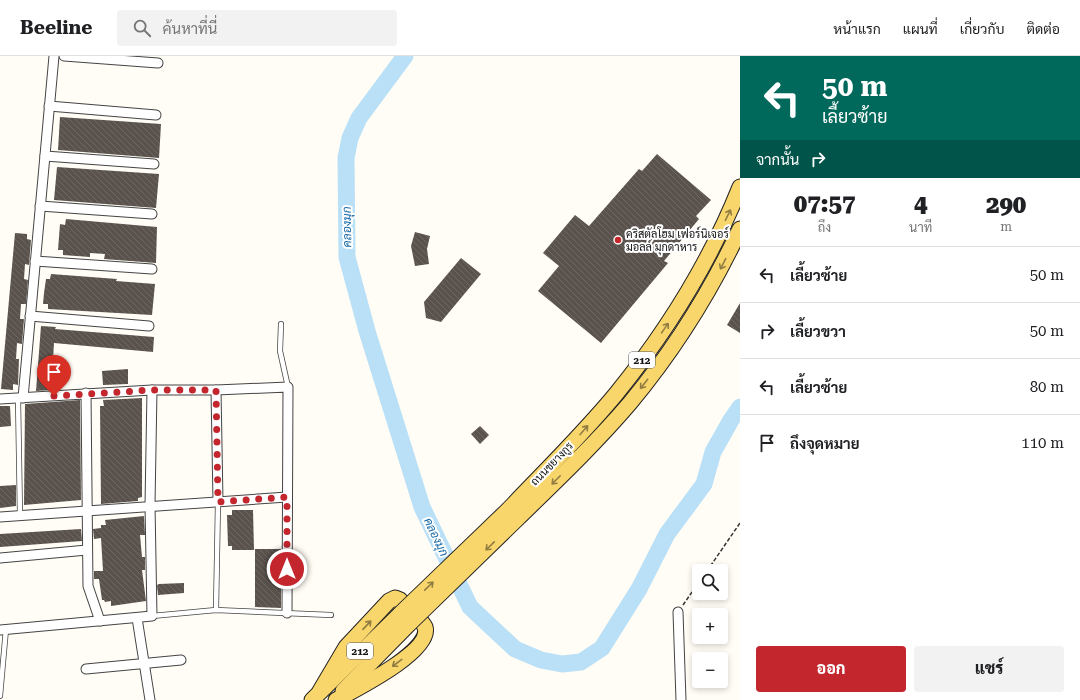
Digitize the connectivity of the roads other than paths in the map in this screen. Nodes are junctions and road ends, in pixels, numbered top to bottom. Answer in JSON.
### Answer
{"nodes":[{"id":1,"x":54,"y":56,"type":"edge"},
{"id":2,"x":64,"y":56,"type":"edge"},
{"id":3,"x":158,"y":64,"type":"dead end"},
{"id":4,"x":49,"y":106,"type":"junction"},
{"id":5,"x":156,"y":115,"type":"dead end"},
{"id":6,"x":45,"y":156,"type":"junction"},
{"id":7,"x":154,"y":164,"type":"dead end"},
{"id":8,"x":740,"y":187,"type":"edge"},
{"id":9,"x":40,"y":206,"type":"junction"},
{"id":10,"x":152,"y":214,"type":"dead end"},
{"id":11,"x":740,"y":229,"type":"edge"},
{"id":12,"x":35,"y":261,"type":"junction"},
{"id":13,"x":152,"y":269,"type":"dead end"},
{"id":14,"x":30,"y":316,"type":"junction"},
{"id":15,"x":281,"y":324,"type":"dead end"},
{"id":16,"x":149,"y":326,"type":"dead end"},
{"id":17,"x":288,"y":387,"type":"junction"},
{"id":18,"x":152,"y":390,"type":"junction"},
{"id":19,"x":216,"y":390,"type":"junction"},
{"id":20,"x":86,"y":393,"type":"junction"},
{"id":21,"x":21,"y":398,"type":"junction"},
{"id":22,"x":0,"y":399,"type":"edge"},
{"id":23,"x":287,"y":497,"type":"junction"},
{"id":24,"x":218,"y":502,"type":"junction"},
{"id":25,"x":150,"y":505,"type":"junction"},
{"id":26,"x":86,"y":510,"type":"junction"},
{"id":27,"x":513,"y":514,"type":"junction"},
{"id":28,"x":20,"y":515,"type":"junction"},
{"id":29,"x":0,"y":517,"type":"edge"},
{"id":30,"x":87,"y":550,"type":"junction"},
{"id":31,"x":0,"y":558,"type":"edge"},
{"id":32,"x":216,"y":610,"type":"junction"},
{"id":33,"x":678,"y":612,"type":"road end"},
{"id":34,"x":288,"y":613,"type":"junction"},
{"id":35,"x":331,"y":615,"type":"dead end"},
{"id":36,"x":152,"y":616,"type":"junction"},
{"id":37,"x":137,"y":618,"type":"junction"},
{"id":38,"x":406,"y":618,"type":"junction"},
{"id":39,"x":100,"y":621,"type":"junction"},
{"id":40,"x":3,"y":629,"type":"edge"},
{"id":41,"x":181,"y":660,"type":"dead end"},
{"id":42,"x":145,"y":663,"type":"junction"},
{"id":43,"x":86,"y":669,"type":"dead end"},
{"id":44,"x":316,"y":695,"type":"edge"},
{"id":45,"x":0,"y":696,"type":"edge"},
{"id":46,"x":150,"y":700,"type":"edge"},
{"id":47,"x":335,"y":700,"type":"edge"},
{"id":48,"x":681,"y":700,"type":"edge"}],
"edges":[{"from":1,"to":4,"type":"street"},
{"from":2,"to":3,"type":"street"},
{"from":4,"to":5,"type":"street"},
{"from":4,"to":6,"type":"street"},
{"from":6,"to":7,"type":"street"},
{"from":6,"to":9,"type":"street"},
{"from":27,"to":8,"type":"main road","name":"ถนนชยางกูร","number":"212","one_way":true},
{"from":9,"to":10,"type":"street"},
{"from":9,"to":12,"type":"street"},
{"from":11,"to":27,"type":"main road","name":"ถนนชยางกูร","number":"212","one_way":true},
{"from":12,"to":13,"type":"street"},
{"from":12,"to":14,"type":"street"},
{"from":14,"to":16,"type":"street"},
{"from":14,"to":21,"type":"street"},
{"from":15,"to":17,"type":"lane"},
{"from":17,"to":19,"type":"street"},
{"from":17,"to":23,"type":"street"},
{"from":18,"to":19,"type":"street"},
{"from":18,"to":20,"type":"street"},
{"from":18,"to":25,"type":"street"},
{"from":19,"to":24,"type":"street"},
{"from":20,"to":21,"type":"street"},
{"from":20,"to":26,"type":"street"},
{"from":21,"to":22,"type":"street"},
{"from":21,"to":28,"type":"lane"},
{"from":23,"to":24,"type":"street"},
{"from":23,"to":34,"type":"street"},
{"from":24,"to":25,"type":"street"},
{"from":24,"to":32,"type":"lane"},
{"from":25,"to":26,"type":"street"},
{"from":25,"to":36,"type":"street"},
{"from":26,"to":28,"type":"street"},
{"from":26,"to":30,"type":"street"},
{"from":27,"to":38,"type":"main road","name":"ถนนชยางกูร","number":"212","bridge":true},
{"from":28,"to":29,"type":"street"},
{"from":30,"to":31,"type":"street"},
{"from":30,"to":39,"type":"street"},
{"from":32,"to":34,"type":"lane"},
{"from":32,"to":36,"type":"lane"},
{"from":33,"to":48,"type":"street"},
{"from":34,"to":35,"type":"lane"},
{"from":36,"to":37,"type":"street"},
{"from":37,"to":39,"type":"street"},
{"from":37,"to":42,"type":"street"},
{"from":38,"to":44,"type":"main road","name":"ถนนชยางกูร","number":"212"},
{"from":38,"to":47,"type":"main road","name":"ถนนชยางกูร","number":"212"},
{"from":39,"to":40,"type":"street"},
{"from":40,"to":45,"type":"lane"},
{"from":41,"to":42,"type":"street"},
{"from":42,"to":43,"type":"street"},
{"from":42,"to":46,"type":"street"},
{"from":44,"to":47,"type":"main road","one_way":true}]}
